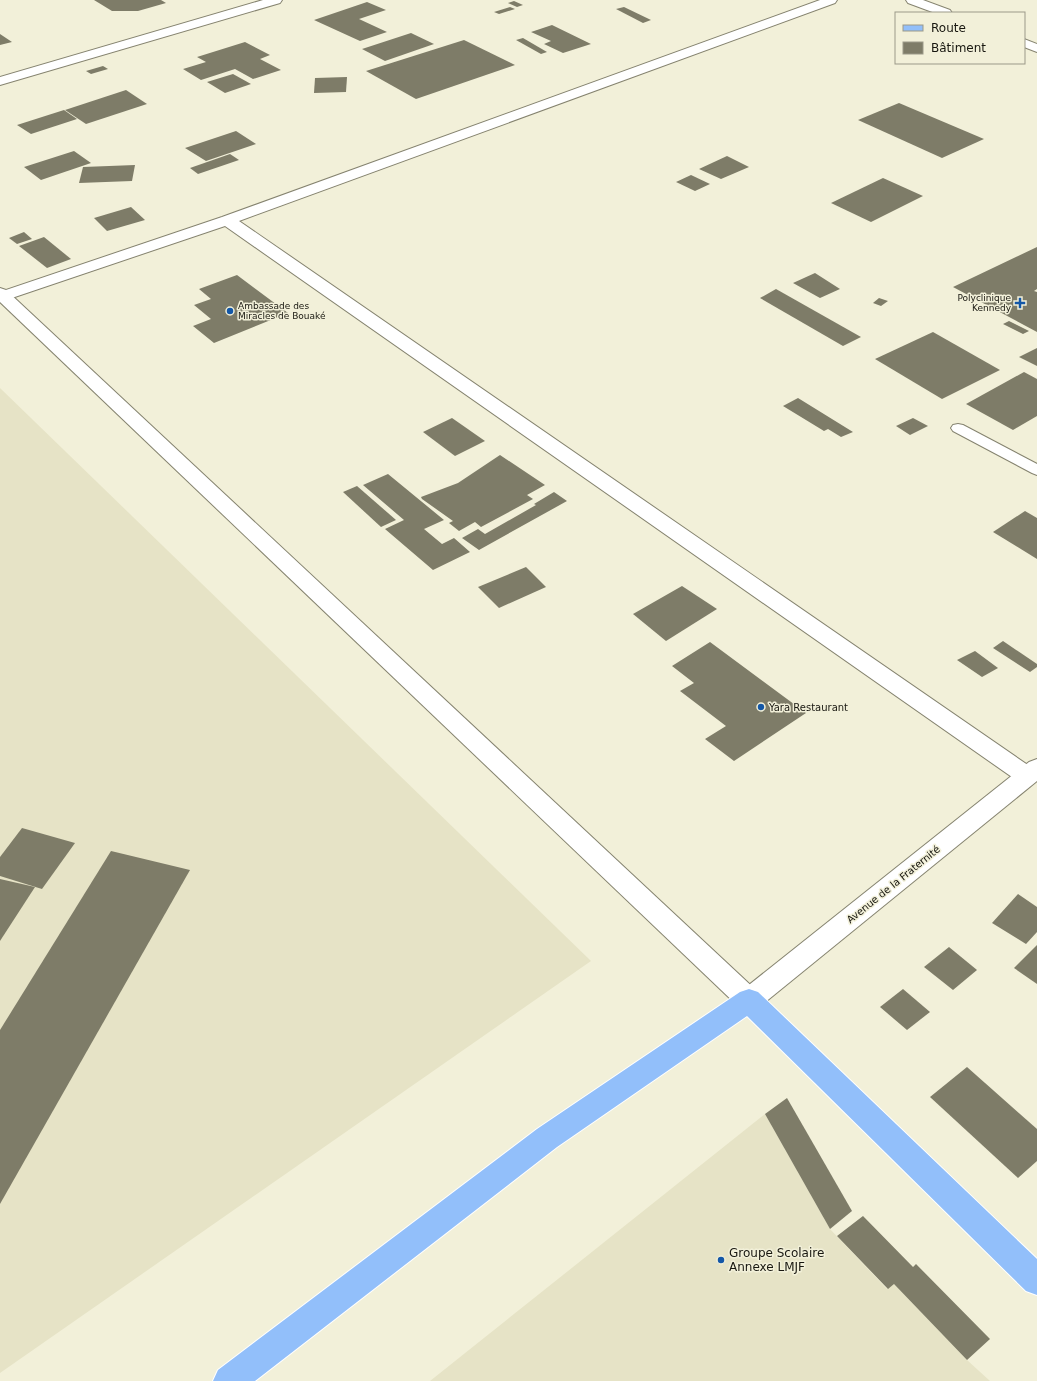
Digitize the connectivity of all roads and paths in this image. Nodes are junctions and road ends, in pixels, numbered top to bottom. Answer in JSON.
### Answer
{"nodes":[{"id":1,"x":276,"y":0,"type":"edge"},
{"id":2,"x":830,"y":0,"type":"edge"},
{"id":3,"x":912,"y":0,"type":"edge"},
{"id":4,"x":943,"y":12,"type":"edge"},
{"id":5,"x":1025,"y":43,"type":"edge"},
{"id":6,"x":1037,"y":48,"type":"edge"},
{"id":7,"x":0,"y":81,"type":"edge"},
{"id":8,"x":227,"y":220,"type":"junction"},
{"id":9,"x":1,"y":295,"type":"edge"},
{"id":10,"x":958,"y":428,"type":"dead end"},
{"id":11,"x":1037,"y":470,"type":"edge"},
{"id":12,"x":1032,"y":772,"type":"edge"},
{"id":13,"x":749,"y":1000,"type":"junction"},
{"id":14,"x":1037,"y":1280,"type":"edge"},
{"id":15,"x":229,"y":1381,"type":"edge"}],
"edges":[{"from":1,"to":7,"type":"street"},
{"from":2,"to":8,"type":"street"},
{"from":3,"to":4,"type":"street"},
{"from":5,"to":6,"type":"street"},
{"from":8,"to":9,"type":"street"},
{"from":8,"to":12,"type":"street"},
{"from":9,"to":13,"type":"street"},
{"from":10,"to":11,"type":"lane"},
{"from":12,"to":13,"type":"street","name":"Avenue de la Fraternité"},
{"from":13,"to":14,"type":"main road"},
{"from":13,"to":15,"type":"main road"}]}
